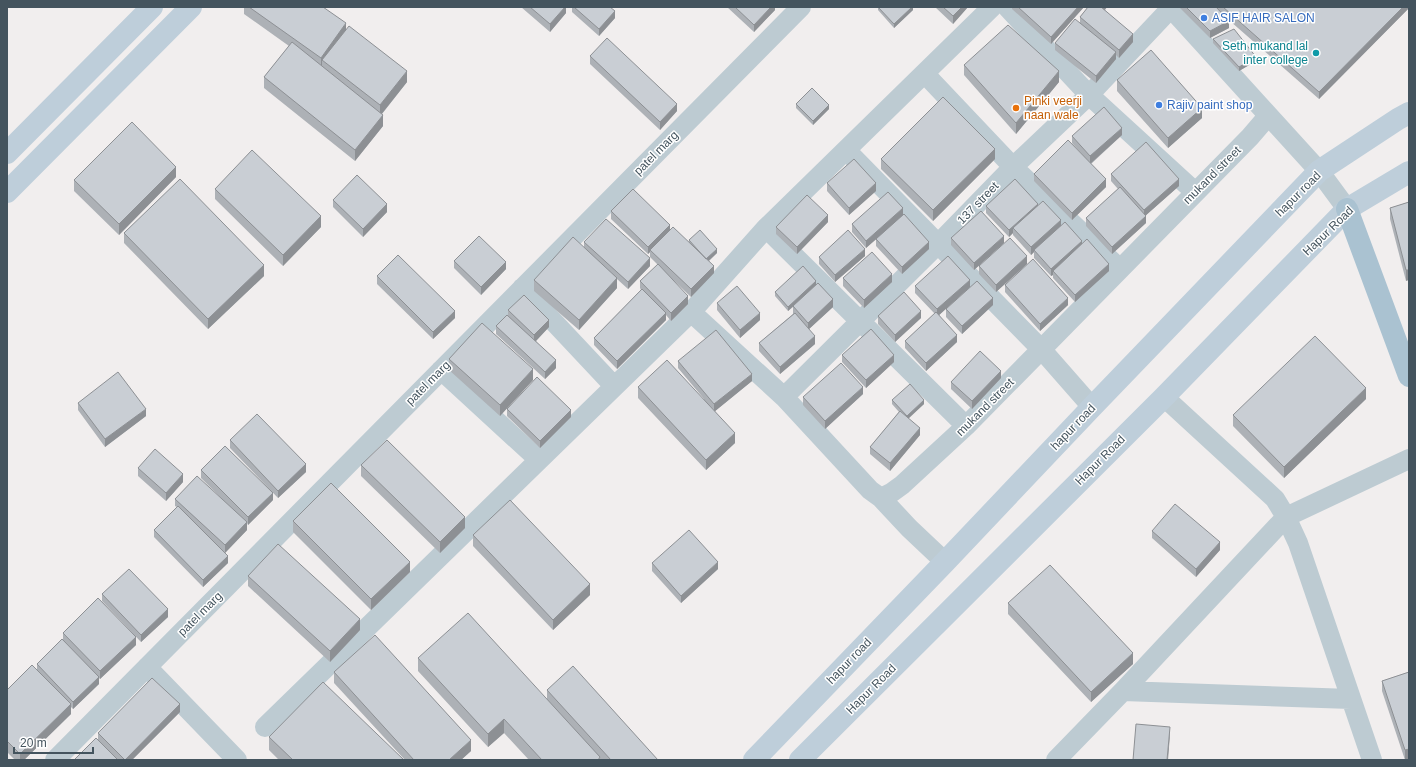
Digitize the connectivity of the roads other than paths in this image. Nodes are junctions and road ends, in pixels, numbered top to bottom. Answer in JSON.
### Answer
{"nodes":[{"id":1,"x":152,"y":7,"type":"edge"},
{"id":2,"x":191,"y":7,"type":"edge"},
{"id":3,"x":802,"y":7,"type":"edge"},
{"id":4,"x":992,"y":7,"type":"edge"},
{"id":5,"x":1007,"y":7,"type":"edge"},
{"id":6,"x":1170,"y":8,"type":"edge"},
{"id":7,"x":925,"y":74,"type":"junction"},
{"id":8,"x":1089,"y":95,"type":"junction"},
{"id":9,"x":1409,"y":113,"type":"edge"},
{"id":10,"x":1268,"y":116,"type":"junction"},
{"id":11,"x":846,"y":150,"type":"junction"},
{"id":12,"x":7,"y":153,"type":"edge"},
{"id":13,"x":1013,"y":167,"type":"junction"},
{"id":14,"x":1319,"y":171,"type":"junction"},
{"id":15,"x":1409,"y":172,"type":"edge"},
{"id":16,"x":7,"y":192,"type":"edge"},
{"id":17,"x":1195,"y":192,"type":"junction"},
{"id":18,"x":1347,"y":210,"type":"junction"},
{"id":19,"x":766,"y":228,"type":"junction"},
{"id":20,"x":938,"y":244,"type":"junction"},
{"id":21,"x":1120,"y":269,"type":"junction"},
{"id":22,"x":522,"y":288,"type":"junction"},
{"id":23,"x":690,"y":312,"type":"junction"},
{"id":24,"x":860,"y":322,"type":"junction"},
{"id":25,"x":1042,"y":350,"type":"junction"},
{"id":26,"x":441,"y":370,"type":"junction"},
{"id":27,"x":1409,"y":376,"type":"edge"},
{"id":28,"x":614,"y":386,"type":"junction"},
{"id":29,"x":784,"y":397,"type":"junction"},
{"id":30,"x":1164,"y":397,"type":"junction"},
{"id":31,"x":1092,"y":407,"type":"junction"},
{"id":32,"x":966,"y":426,"type":"junction"},
{"id":33,"x":1409,"y":459,"type":"edge"},
{"id":34,"x":539,"y":460,"type":"junction"},
{"id":35,"x":880,"y":498,"type":"junction"},
{"id":36,"x":1286,"y":517,"type":"junction"},
{"id":37,"x":945,"y":562,"type":"junction"},
{"id":38,"x":146,"y":668,"type":"junction"},
{"id":39,"x":1123,"y":692,"type":"junction"},
{"id":40,"x":1351,"y":699,"type":"junction"},
{"id":41,"x":265,"y":727,"type":"dead end"},
{"id":42,"x":807,"y":758,"type":"edge"},
{"id":43,"x":55,"y":760,"type":"edge"},
{"id":44,"x":237,"y":760,"type":"edge"},
{"id":45,"x":754,"y":760,"type":"edge"},
{"id":46,"x":1056,"y":760,"type":"edge"},
{"id":47,"x":1372,"y":760,"type":"edge"}],
"edges":[{"from":1,"to":12,"type":"main road"},
{"from":2,"to":16,"type":"main road"},
{"from":3,"to":22,"type":"street","name":"patel marg"},
{"from":4,"to":7,"type":"street"},
{"from":5,"to":8,"type":"street"},
{"from":6,"to":8,"type":"street","name":"137 street"},
{"from":6,"to":10,"type":"street"},
{"from":7,"to":11,"type":"street"},
{"from":7,"to":13,"type":"street"},
{"from":8,"to":13,"type":"street","name":"137 street"},
{"from":8,"to":17,"type":"street"},
{"from":9,"to":14,"type":"main road","name":"hapur road"},
{"from":10,"to":14,"type":"street"},
{"from":10,"to":17,"type":"street","name":"mukand street"},
{"from":11,"to":19,"type":"street"},
{"from":11,"to":20,"type":"street"},
{"from":13,"to":20,"type":"street","name":"137 street"},
{"from":13,"to":21,"type":"street"},
{"from":14,"to":18,"type":"street"},
{"from":14,"to":31,"type":"main road","name":"hapur road"},
{"from":15,"to":18,"type":"main road","name":"Hapur Road"},
{"from":17,"to":21,"type":"street","name":"mukand street"},
{"from":18,"to":27,"type":"main road"},
{"from":18,"to":30,"type":"main road","name":"Hapur Road"},
{"from":19,"to":23,"type":"street"},
{"from":19,"to":24,"type":"street"},
{"from":20,"to":24,"type":"street","name":"137 street"},
{"from":20,"to":25,"type":"street"},
{"from":21,"to":25,"type":"street","name":"mukand street"},
{"from":22,"to":26,"type":"street","name":"patel marg"},
{"from":22,"to":28,"type":"street"},
{"from":23,"to":28,"type":"street"},
{"from":23,"to":29,"type":"street"},
{"from":24,"to":29,"type":"street","name":"137 street"},
{"from":24,"to":32,"type":"street"},
{"from":25,"to":31,"type":"street"},
{"from":25,"to":32,"type":"street","name":"mukand street"},
{"from":26,"to":34,"type":"street"},
{"from":26,"to":38,"type":"street","name":"patel marg"},
{"from":28,"to":34,"type":"street"},
{"from":29,"to":35,"type":"street"},
{"from":30,"to":36,"type":"street"},
{"from":30,"to":42,"type":"main road","name":"Hapur Road"},
{"from":31,"to":37,"type":"main road","name":"hapur road"},
{"from":32,"to":35,"type":"street","name":"mukand street"},
{"from":33,"to":36,"type":"street"},
{"from":34,"to":41,"type":"street"},
{"from":35,"to":37,"type":"street"},
{"from":36,"to":39,"type":"street"},
{"from":36,"to":40,"type":"street"},
{"from":37,"to":45,"type":"main road","name":"hapur road"},
{"from":38,"to":43,"type":"street","name":"patel marg"},
{"from":38,"to":44,"type":"street"},
{"from":39,"to":40,"type":"street"},
{"from":39,"to":46,"type":"street"},
{"from":40,"to":47,"type":"street"}]}
